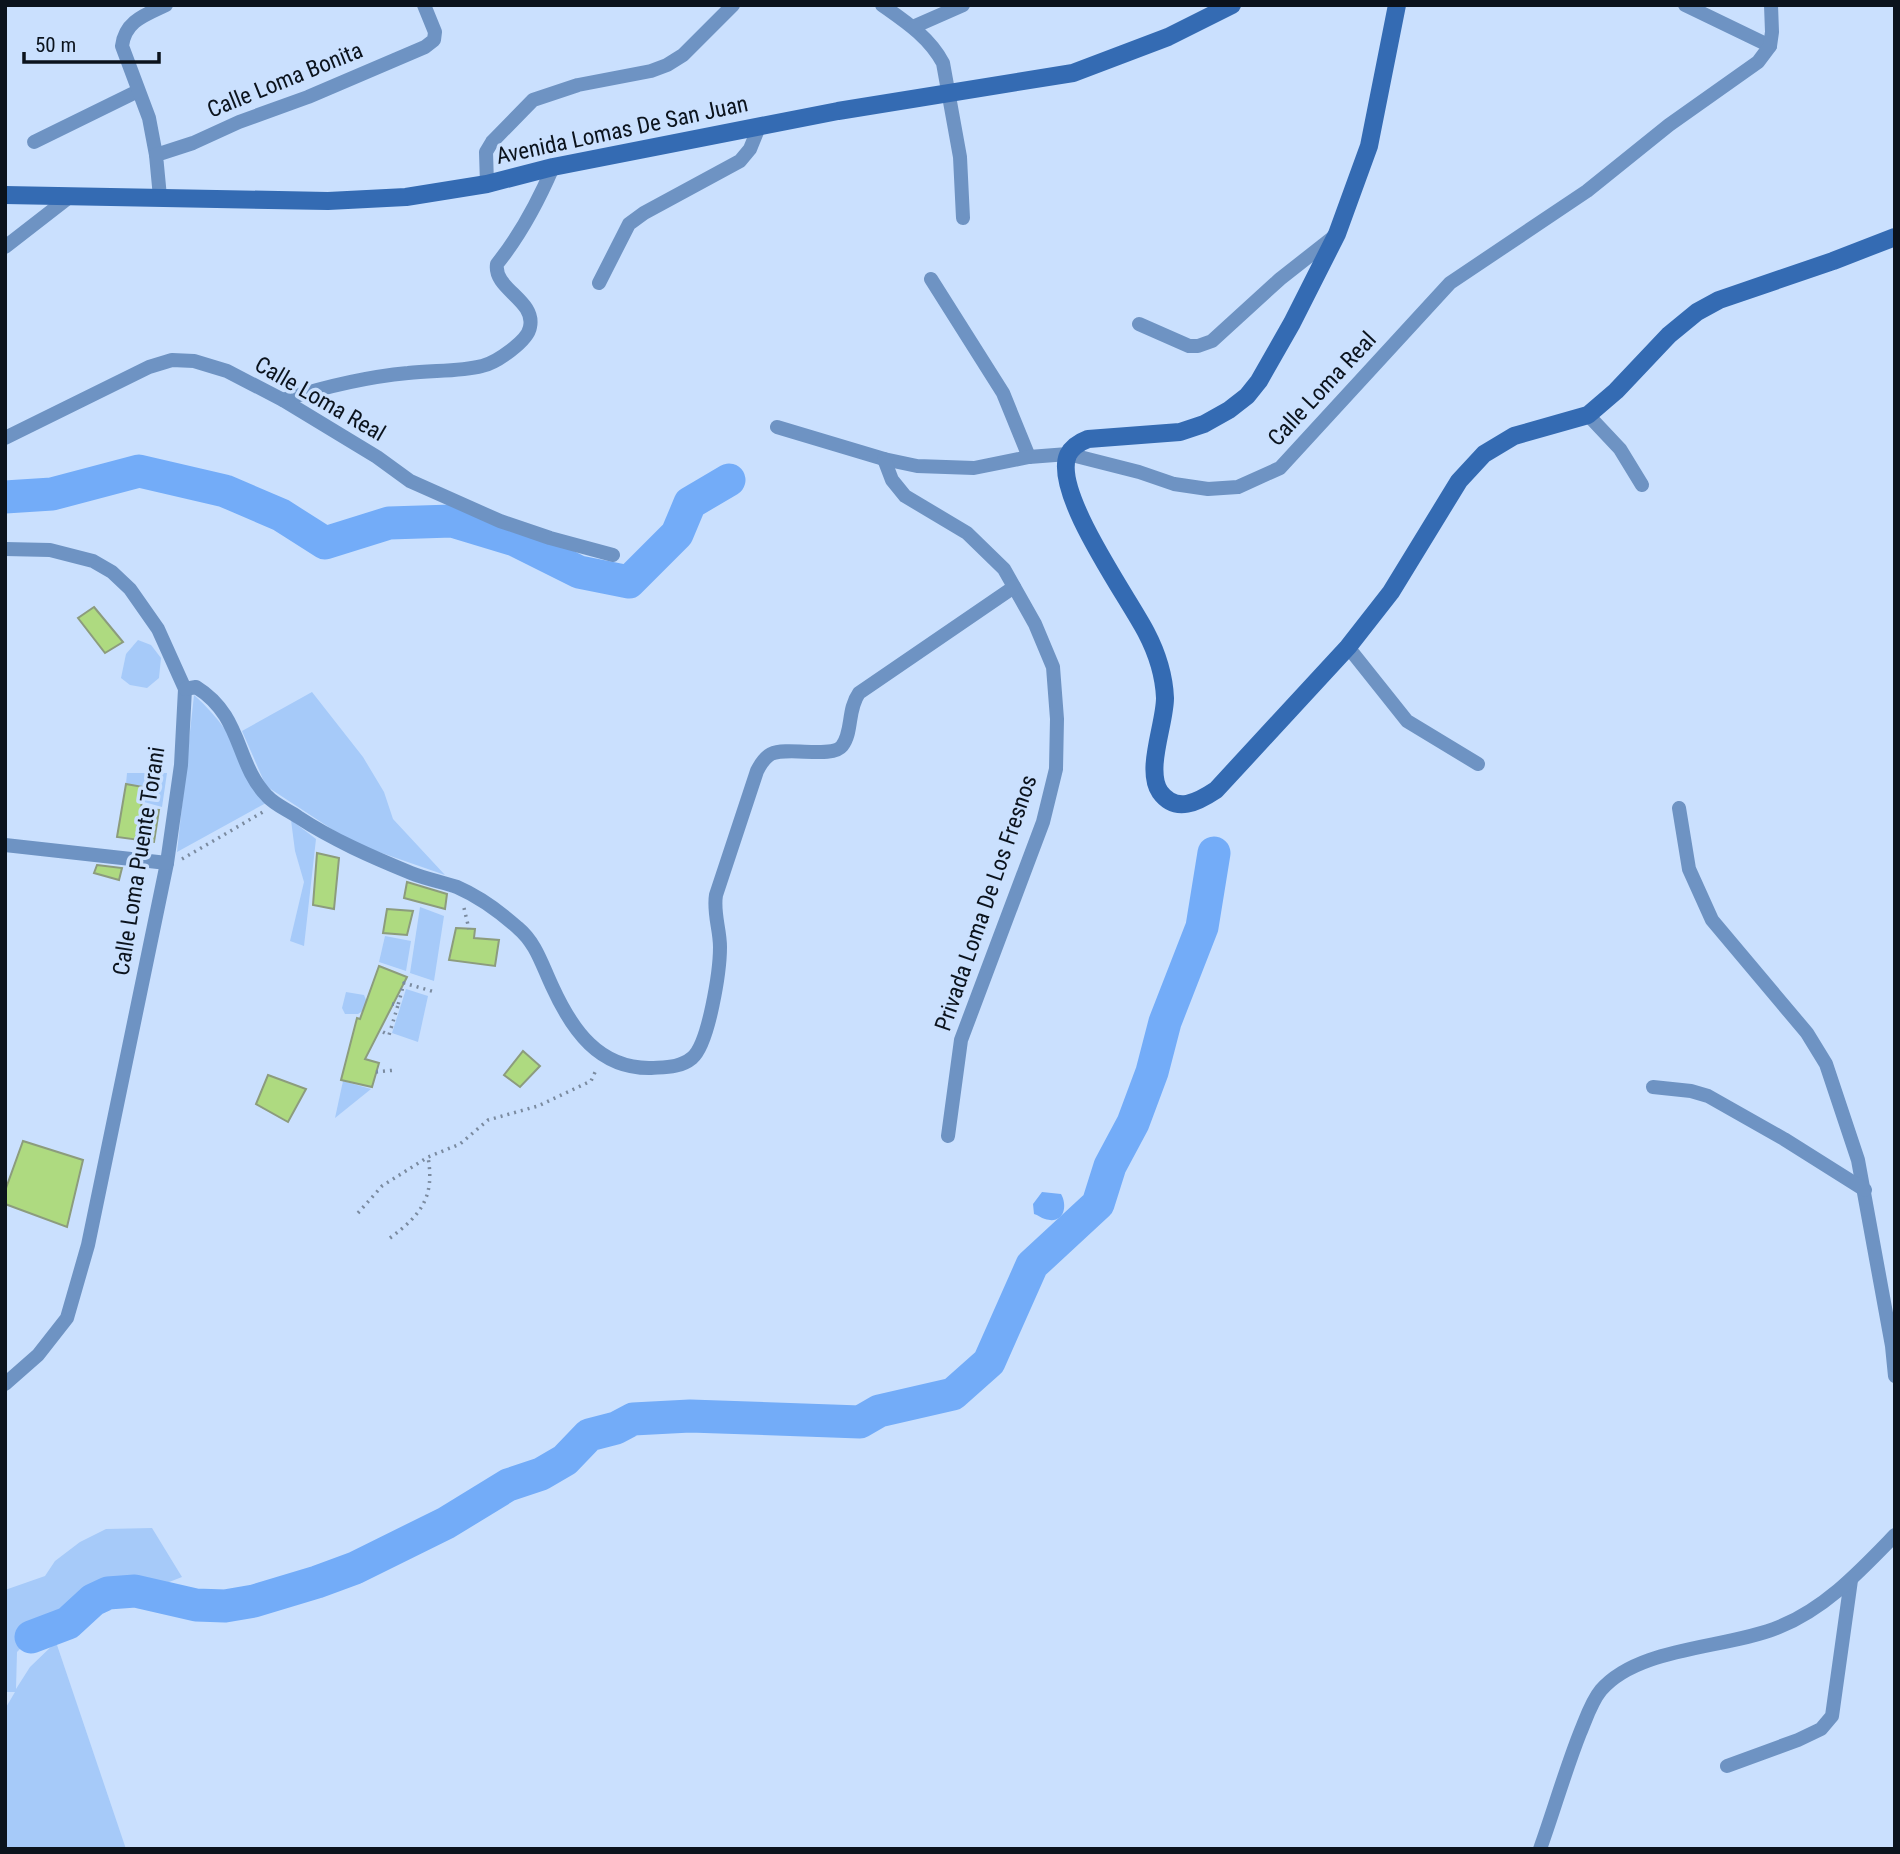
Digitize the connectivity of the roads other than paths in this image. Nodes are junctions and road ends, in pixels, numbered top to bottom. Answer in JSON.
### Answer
{"nodes":[{"id":1,"x":166,"y":5,"type":"edge"},
{"id":2,"x":424,"y":5,"type":"edge"},
{"id":3,"x":733,"y":5,"type":"edge"},
{"id":4,"x":882,"y":5,"type":"edge"},
{"id":5,"x":963,"y":5,"type":"edge"},
{"id":6,"x":1232,"y":5,"type":"edge"},
{"id":7,"x":1396,"y":5,"type":"edge"},
{"id":8,"x":1685,"y":5,"type":"edge"},
{"id":9,"x":1771,"y":5,"type":"edge"},
{"id":10,"x":913,"y":27,"type":"junction"},
{"id":11,"x":1770,"y":46,"type":"junction"},
{"id":12,"x":138,"y":91,"type":"junction"},
{"id":13,"x":949,"y":94,"type":"junction"},
{"id":14,"x":759,"y":127,"type":"junction"},
{"id":15,"x":34,"y":142,"type":"dead end"},
{"id":16,"x":156,"y":155,"type":"junction"},
{"id":17,"x":553,"y":167,"type":"junction"},
{"id":18,"x":487,"y":184,"type":"junction"},
{"id":19,"x":5,"y":195,"type":"edge"},
{"id":20,"x":72,"y":195,"type":"junction"},
{"id":21,"x":160,"y":197,"type":"junction"},
{"id":22,"x":963,"y":218,"type":"dead end"},
{"id":23,"x":1337,"y":234,"type":"junction"},
{"id":24,"x":1895,"y":237,"type":"edge"},
{"id":25,"x":5,"y":247,"type":"edge"},
{"id":26,"x":931,"y":279,"type":"dead end"},
{"id":27,"x":599,"y":283,"type":"dead end"},
{"id":28,"x":1139,"y":324,"type":"dead end"},
{"id":29,"x":283,"y":400,"type":"junction"},
{"id":30,"x":1588,"y":415,"type":"junction"},
{"id":31,"x":777,"y":427,"type":"dead end"},
{"id":32,"x":5,"y":438,"type":"edge"},
{"id":33,"x":1068,"y":454,"type":"junction"},
{"id":34,"x":1029,"y":457,"type":"junction"},
{"id":35,"x":884,"y":459,"type":"junction"},
{"id":36,"x":1642,"y":485,"type":"dead end"},
{"id":37,"x":5,"y":549,"type":"edge"},
{"id":38,"x":613,"y":555,"type":"dead end"},
{"id":39,"x":1014,"y":587,"type":"junction"},
{"id":40,"x":1348,"y":647,"type":"junction"},
{"id":41,"x":185,"y":689,"type":"junction"},
{"id":42,"x":1478,"y":764,"type":"dead end"},
{"id":43,"x":1679,"y":808,"type":"dead end"},
{"id":44,"x":5,"y":845,"type":"edge"},
{"id":45,"x":167,"y":866,"type":"junction"},
{"id":46,"x":1653,"y":1087,"type":"dead end"},
{"id":47,"x":948,"y":1136,"type":"dead end"},
{"id":48,"x":1865,"y":1191,"type":"junction"},
{"id":49,"x":1895,"y":1376,"type":"edge"},
{"id":50,"x":5,"y":1384,"type":"edge"},
{"id":51,"x":1895,"y":1535,"type":"edge"},
{"id":52,"x":1851,"y":1580,"type":"junction"},
{"id":53,"x":1727,"y":1766,"type":"dead end"},
{"id":54,"x":1541,"y":1849,"type":"edge"}],
"edges":[{"from":1,"to":12,"type":"street"},
{"from":2,"to":16,"type":"street","name":"Calle Loma Bonita"},
{"from":3,"to":18,"type":"street"},
{"from":4,"to":10,"type":"street"},
{"from":5,"to":10,"type":"street"},
{"from":6,"to":13,"type":"main road","name":"Avenida Lomas De San Juan"},
{"from":7,"to":23,"type":"main road"},
{"from":8,"to":11,"type":"street"},
{"from":9,"to":11,"type":"street"},
{"from":10,"to":13,"type":"street"},
{"from":11,"to":33,"type":"street","name":"Calle Loma Real"},
{"from":12,"to":15,"type":"street"},
{"from":12,"to":16,"type":"street"},
{"from":13,"to":14,"type":"main road","name":"Avenida Lomas De San Juan"},
{"from":13,"to":22,"type":"street"},
{"from":14,"to":17,"type":"main road","name":"Avenida Lomas De San Juan"},
{"from":14,"to":27,"type":"street"},
{"from":16,"to":21,"type":"street"},
{"from":17,"to":18,"type":"main road","name":"Avenida Lomas De San Juan"},
{"from":17,"to":29,"type":"street"},
{"from":18,"to":21,"type":"main road","name":"Avenida Lomas De San Juan"},
{"from":19,"to":20,"type":"main road","name":"Avenida Lomas De San Juan"},
{"from":20,"to":21,"type":"main road","name":"Avenida Lomas De San Juan"},
{"from":20,"to":25,"type":"street"},
{"from":23,"to":28,"type":"street"},
{"from":23,"to":33,"type":"main road"},
{"from":24,"to":30,"type":"main road"},
{"from":26,"to":34,"type":"street"},
{"from":29,"to":32,"type":"street","name":"Calle Loma Real"},
{"from":29,"to":38,"type":"street","name":"Calle Loma Real"},
{"from":30,"to":36,"type":"street"},
{"from":30,"to":40,"type":"main road"},
{"from":31,"to":35,"type":"street","name":"Calle Loma Real"},
{"from":33,"to":34,"type":"street","name":"Calle Loma Real"},
{"from":33,"to":40,"type":"main road"},
{"from":34,"to":35,"type":"street","name":"Calle Loma Real"},
{"from":35,"to":39,"type":"street","name":"Privada Loma De Los Fresnos"},
{"from":37,"to":41,"type":"street","name":"Calle Loma Puente Torani"},
{"from":39,"to":41,"type":"street"},
{"from":39,"to":47,"type":"street","name":"Privada Loma De Los Fresnos"},
{"from":40,"to":42,"type":"street"},
{"from":41,"to":45,"type":"street","name":"Calle Loma Puente Torani"},
{"from":43,"to":48,"type":"street"},
{"from":44,"to":45,"type":"street"},
{"from":45,"to":50,"type":"street","name":"Calle Loma Puente Torani"},
{"from":46,"to":48,"type":"street"},
{"from":48,"to":49,"type":"street"},
{"from":51,"to":52,"type":"street"},
{"from":52,"to":53,"type":"street"},
{"from":52,"to":54,"type":"street"}]}
